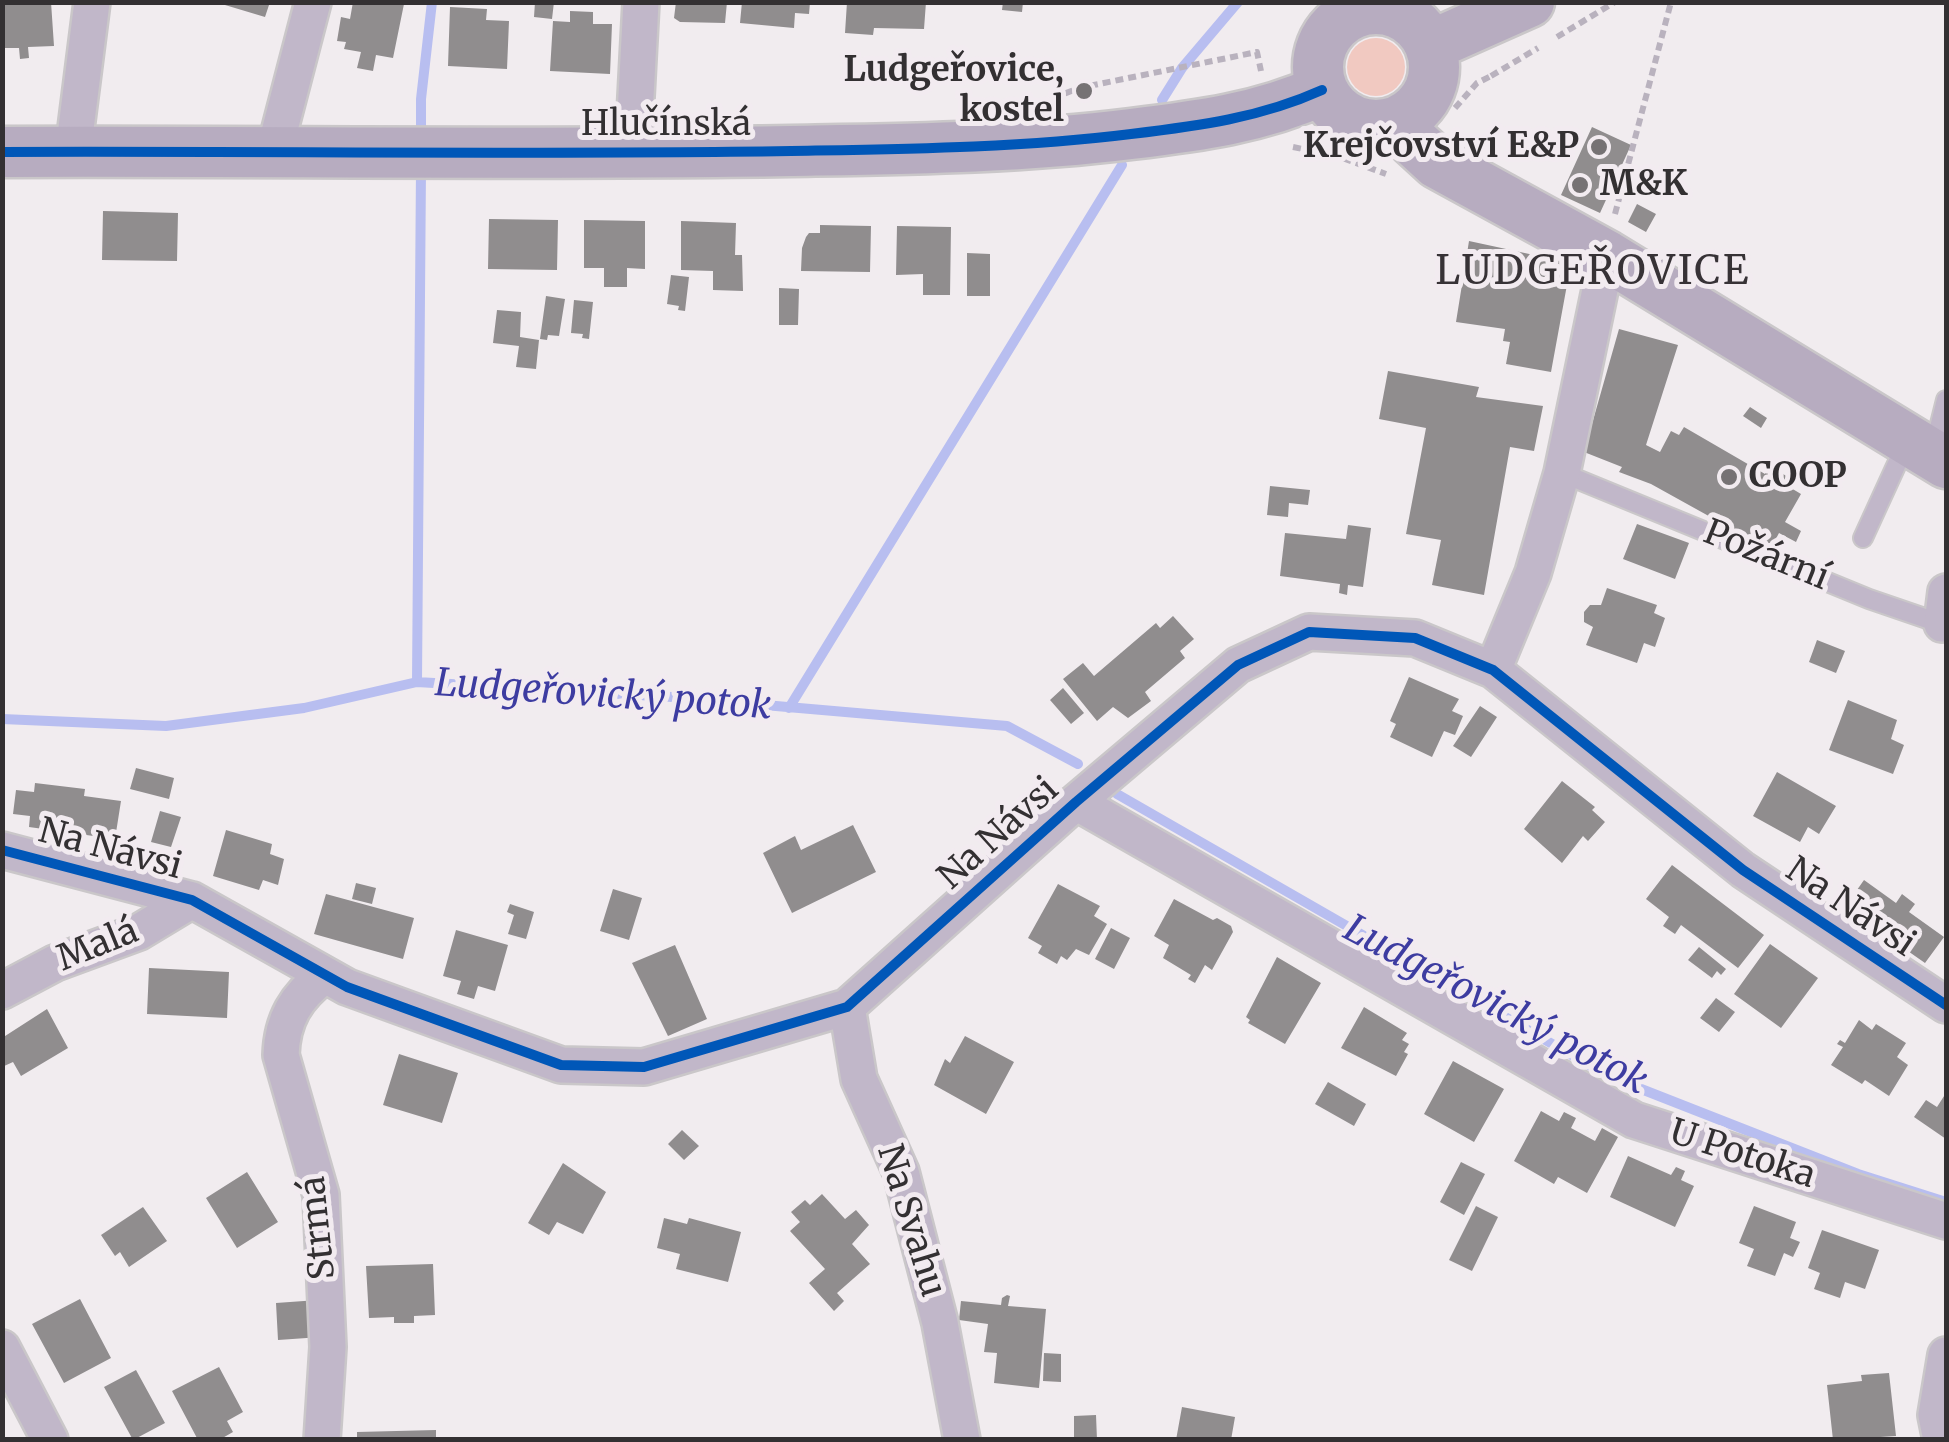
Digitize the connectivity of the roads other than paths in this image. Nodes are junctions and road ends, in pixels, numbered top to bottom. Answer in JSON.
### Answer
{"nodes":[{"id":1,"x":92,"y":2,"type":"edge"},
{"id":2,"x":312,"y":2,"type":"edge"},
{"id":3,"x":641,"y":2,"type":"edge"},
{"id":4,"x":1529,"y":2,"type":"edge"},
{"id":5,"x":1368,"y":8,"type":"edge"},
{"id":6,"x":1430,"y":46,"type":"junction"},
{"id":7,"x":1322,"y":90,"type":"junction"},
{"id":8,"x":1401,"y":120,"type":"junction"},
{"id":9,"x":2,"y":152,"type":"edge"},
{"id":10,"x":73,"y":152,"type":"junction"},
{"id":11,"x":274,"y":152,"type":"junction"},
{"id":12,"x":633,"y":153,"type":"junction"},
{"id":13,"x":1607,"y":256,"type":"junction"},
{"id":14,"x":1946,"y":400,"type":"edge"},
{"id":15,"x":1929,"y":452,"type":"edge"},
{"id":16,"x":1562,"y":473,"type":"junction"},
{"id":17,"x":1863,"y":538,"type":"dead end"},
{"id":18,"x":1944,"y":608,"type":"edge"},
{"id":19,"x":1493,"y":670,"type":"junction"},
{"id":20,"x":1076,"y":802,"type":"junction"},
{"id":21,"x":2,"y":850,"type":"edge"},
{"id":22,"x":192,"y":900,"type":"junction"},
{"id":23,"x":324,"y":976,"type":"junction"},
{"id":24,"x":2,"y":991,"type":"edge"},
{"id":25,"x":1946,"y":1005,"type":"edge"},
{"id":26,"x":847,"y":1007,"type":"junction"},
{"id":27,"x":1946,"y":1221,"type":"edge"},
{"id":28,"x":2,"y":1348,"type":"edge"},
{"id":29,"x":1946,"y":1356,"type":"edge"},
{"id":30,"x":50,"y":1440,"type":"edge"},
{"id":31,"x":322,"y":1440,"type":"edge"},
{"id":32,"x":962,"y":1440,"type":"edge"},
{"id":33,"x":1941,"y":1440,"type":"edge"}],
"edges":[{"from":1,"to":10,"type":"street"},
{"from":2,"to":11,"type":"street"},
{"from":3,"to":12,"type":"street"},
{"from":4,"to":6,"type":"street"},
{"from":5,"to":6,"type":"street"},
{"from":5,"to":7,"type":"street"},
{"from":6,"to":8,"type":"street"},
{"from":7,"to":8,"type":"street"},
{"from":7,"to":12,"type":"street","name":"Hlučínská"},
{"from":8,"to":13,"type":"street"},
{"from":9,"to":10,"type":"street","name":"Hlučínská"},
{"from":10,"to":11,"type":"street","name":"Hlučínská"},
{"from":11,"to":12,"type":"street","name":"Hlučínská"},
{"from":13,"to":15,"type":"street"},
{"from":13,"to":16,"type":"street"},
{"from":14,"to":15,"type":"lane"},
{"from":15,"to":17,"type":"lane"},
{"from":16,"to":18,"type":"lane","name":"Požární"},
{"from":16,"to":19,"type":"street"},
{"from":19,"to":20,"type":"street","name":"Na Návsi"},
{"from":19,"to":25,"type":"street","name":"Na Návsi"},
{"from":20,"to":26,"type":"street","name":"Na Návsi"},
{"from":20,"to":27,"type":"street","name":"U Potoka"},
{"from":21,"to":22,"type":"street","name":"Na Návsi"},
{"from":22,"to":23,"type":"street","name":"Na Návsi"},
{"from":22,"to":24,"type":"street","name":"Malá"},
{"from":23,"to":26,"type":"street","name":"Na Návsi"},
{"from":23,"to":31,"type":"street","name":"Strmá"},
{"from":26,"to":32,"type":"street","name":"Na Svahu"},
{"from":28,"to":30,"type":"street"},
{"from":29,"to":33,"type":"street"}]}
